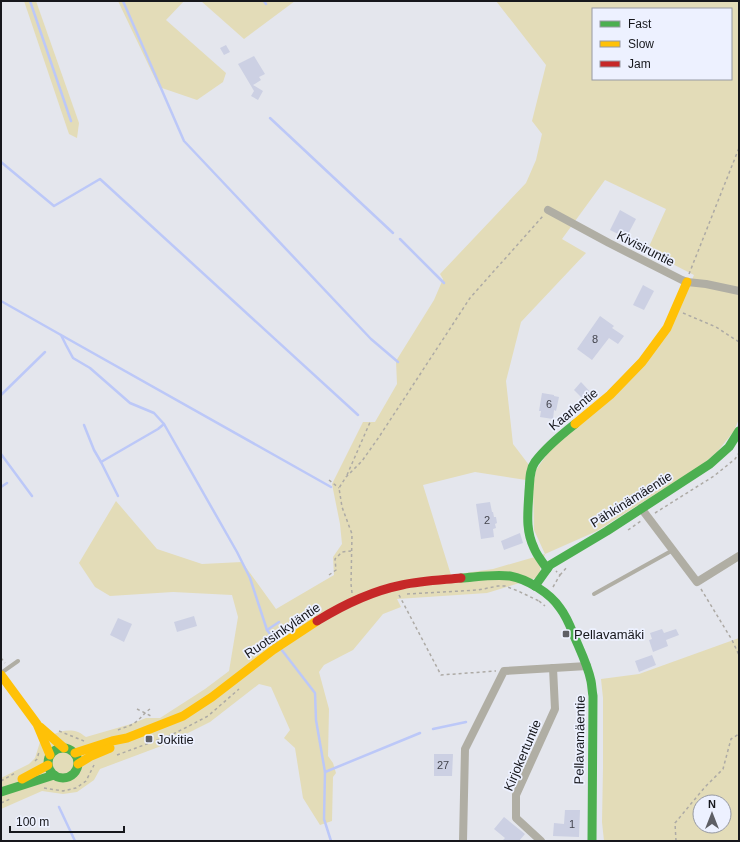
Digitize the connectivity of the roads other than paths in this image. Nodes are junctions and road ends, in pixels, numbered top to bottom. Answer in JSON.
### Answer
{"nodes":[{"id":1,"x":548,"y":210,"type":"road end"},
{"id":2,"x":687,"y":282,"type":"junction"},
{"id":3,"x":739,"y":291,"type":"edge"},
{"id":4,"x":739,"y":431,"type":"edge"},
{"id":5,"x":641,"y":508,"type":"junction"},
{"id":6,"x":673,"y":550,"type":"junction"},
{"id":7,"x":739,"y":556,"type":"edge"},
{"id":8,"x":547,"y":569,"type":"junction"},
{"id":9,"x":534,"y":586,"type":"junction"},
{"id":10,"x":594,"y":594,"type":"dead end"},
{"id":11,"x":18,"y":661,"type":"dead end"},
{"id":12,"x":587,"y":666,"type":"junction"},
{"id":13,"x":553,"y":668,"type":"junction"},
{"id":14,"x":1,"y":674,"type":"edge"},
{"id":15,"x":50,"y":736,"type":"junction"},
{"id":16,"x":64,"y":748,"type":"junction"},
{"id":17,"x":75,"y":753,"type":"junction"},
{"id":18,"x":50,"y":755,"type":"junction"},
{"id":19,"x":93,"y":758,"type":"junction"},
{"id":20,"x":78,"y":764,"type":"junction"},
{"id":21,"x":48,"y":765,"type":"junction"},
{"id":22,"x":54,"y":775,"type":"junction"},
{"id":23,"x":5,"y":790,"type":"edge"},
{"id":24,"x":462,"y":841,"type":"edge"},
{"id":25,"x":542,"y":841,"type":"edge"},
{"id":26,"x":592,"y":841,"type":"edge"}],
"edges":[{"from":1,"to":2,"type":"street","name":"Kivisiruntie"},
{"from":2,"to":3,"type":"street","name":"Kivisiruntie"},
{"from":2,"to":8,"type":"street","name":"Kaarlentie"},
{"from":4,"to":5,"type":"street","name":"Pähkinämäentie"},
{"from":5,"to":6,"type":"street"},
{"from":5,"to":8,"type":"street","name":"Pähkinämäentie"},
{"from":6,"to":7,"type":"street"},
{"from":6,"to":10,"type":"lane"},
{"from":8,"to":9,"type":"street","name":"Pähkinämäentie"},
{"from":9,"to":12,"type":"street","name":"Pellavamäentie"},
{"from":9,"to":19,"type":"street","name":"Ruotsinkyläntie"},
{"from":11,"to":14,"type":"lane"},
{"from":12,"to":13,"type":"street"},
{"from":12,"to":26,"type":"street","name":"Pellavamäentie"},
{"from":13,"to":24,"type":"street"},
{"from":13,"to":25,"type":"street","name":"Kirjokertuntie"},
{"from":14,"to":15,"type":"street"},
{"from":15,"to":16,"type":"street"},
{"from":15,"to":18,"type":"street"},
{"from":16,"to":17,"type":"street"},
{"from":16,"to":18,"type":"street"},
{"from":17,"to":19,"type":"street","name":"Ruotsinkyläntie"},
{"from":17,"to":20,"type":"street"},
{"from":18,"to":21,"type":"street"},
{"from":19,"to":20,"type":"street","name":"Ruotsinkyläntie"},
{"from":20,"to":22,"type":"street"},
{"from":21,"to":22,"type":"street"},
{"from":21,"to":23,"type":"street"},
{"from":22,"to":23,"type":"street"}]}
